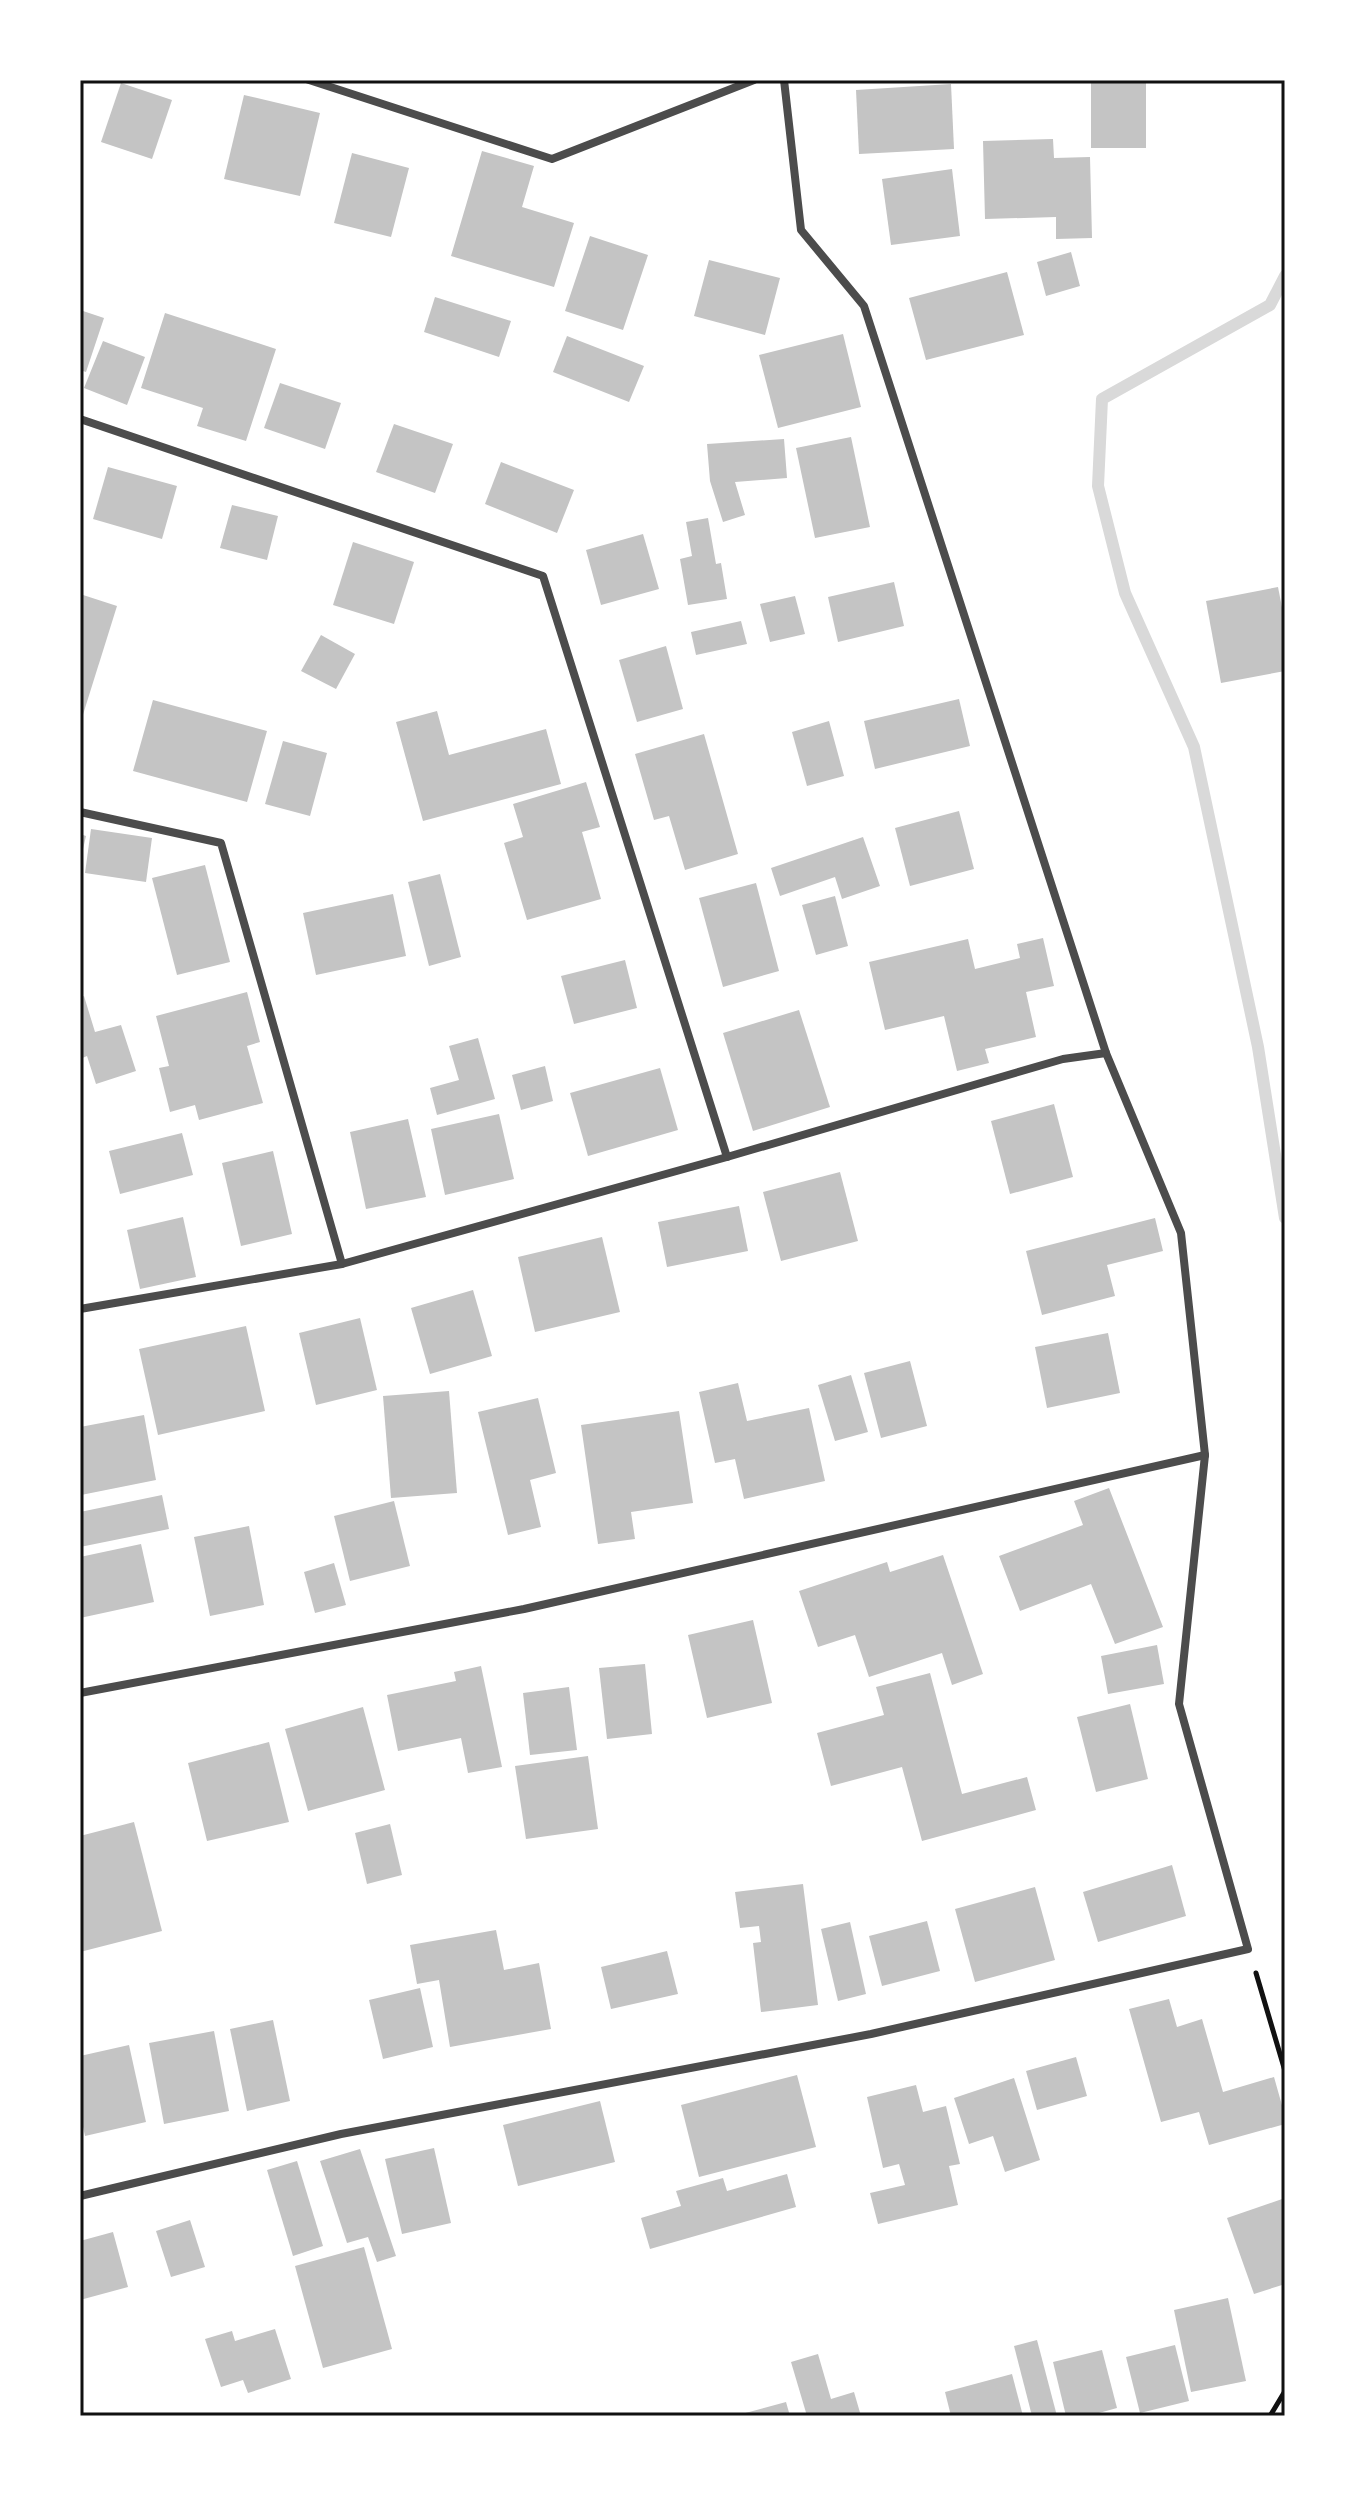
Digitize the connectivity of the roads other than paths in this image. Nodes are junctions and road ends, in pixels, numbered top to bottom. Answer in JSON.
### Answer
{"nodes":[{"id":1,"x":309,"y":80,"type":"edge"},
{"id":2,"x":754,"y":80,"type":"edge"},
{"id":3,"x":784,"y":80,"type":"edge"},
{"id":4,"x":80,"y":419,"type":"edge"},
{"id":5,"x":80,"y":812,"type":"edge"},
{"id":6,"x":1106,"y":1053,"type":"junction"},
{"id":7,"x":727,"y":1157,"type":"junction"},
{"id":8,"x":342,"y":1264,"type":"junction"},
{"id":9,"x":80,"y":1309,"type":"edge"},
{"id":10,"x":1205,"y":1455,"type":"junction"},
{"id":11,"x":80,"y":1693,"type":"edge"},
{"id":12,"x":80,"y":2196,"type":"edge"}],
"edges":[{"from":1,"to":2,"type":"street"},
{"from":3,"to":6,"type":"street"},
{"from":4,"to":7,"type":"street"},
{"from":5,"to":8,"type":"street"},
{"from":6,"to":7,"type":"street"},
{"from":6,"to":10,"type":"street"},
{"from":7,"to":8,"type":"street"},
{"from":8,"to":9,"type":"street"},
{"from":10,"to":11,"type":"street"},
{"from":10,"to":12,"type":"street"}]}
